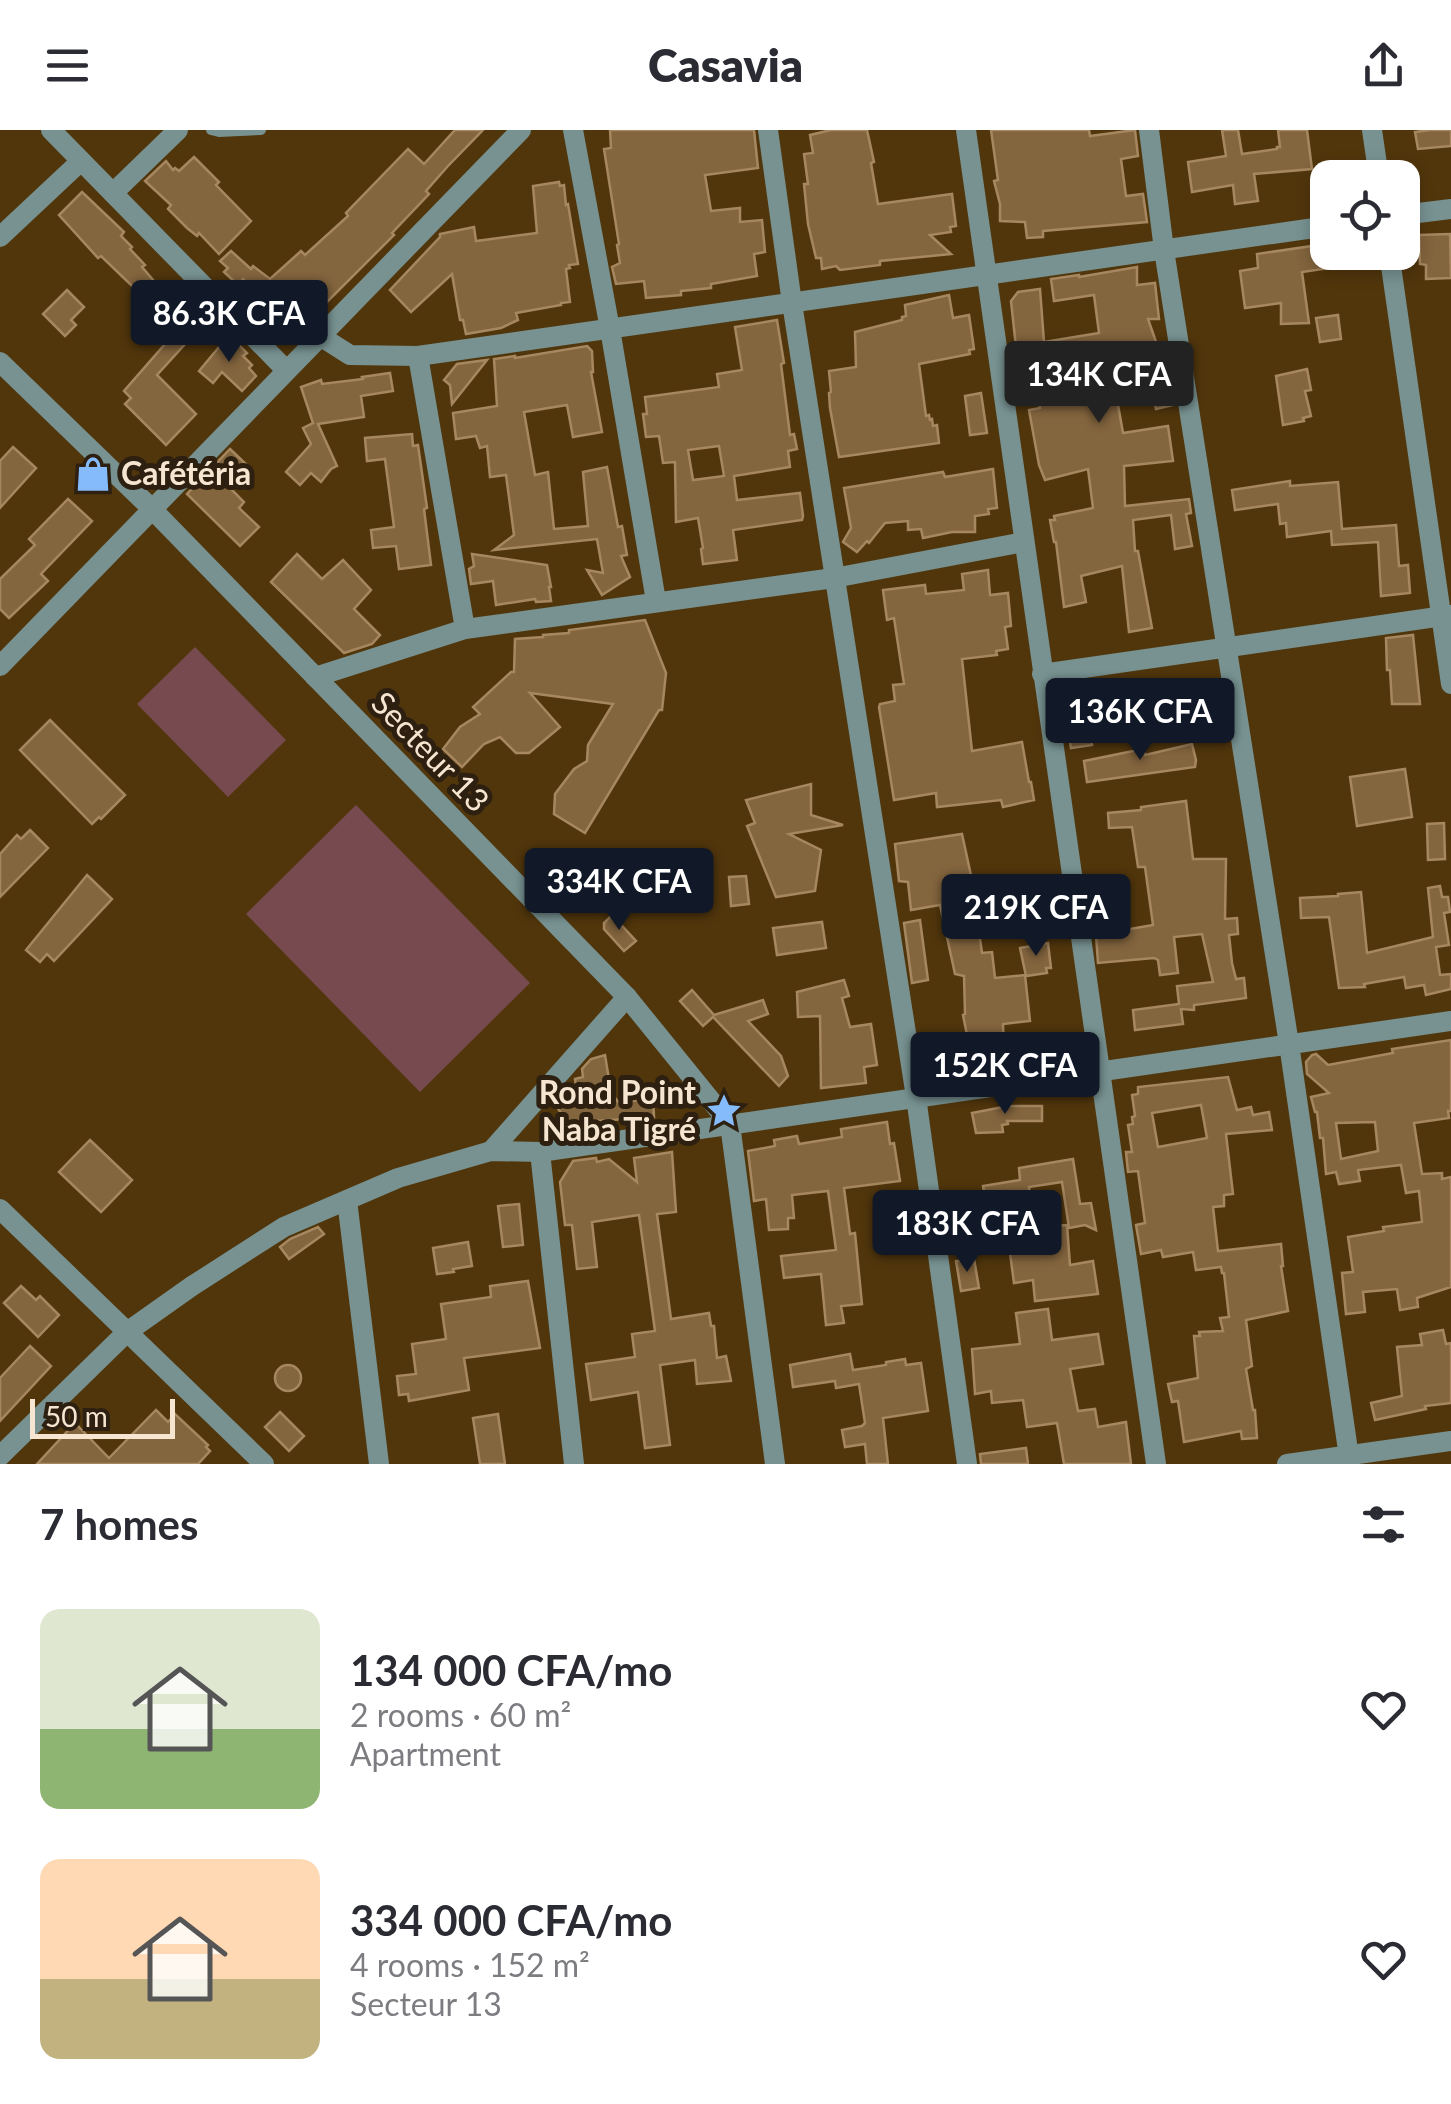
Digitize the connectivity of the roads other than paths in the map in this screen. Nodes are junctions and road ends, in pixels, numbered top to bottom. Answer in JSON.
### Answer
{"nodes":[{"id":1,"x":51,"y":130,"type":"edge"},
{"id":2,"x":178,"y":130,"type":"edge"},
{"id":3,"x":212,"y":130,"type":"edge"},
{"id":4,"x":261,"y":130,"type":"edge"},
{"id":5,"x":521,"y":130,"type":"edge"},
{"id":6,"x":574,"y":130,"type":"edge"},
{"id":7,"x":768,"y":130,"type":"edge"},
{"id":8,"x":966,"y":130,"type":"edge"},
{"id":9,"x":1148,"y":130,"type":"edge"},
{"id":10,"x":1372,"y":130,"type":"edge"},
{"id":11,"x":81,"y":160,"type":"junction"},
{"id":12,"x":1376,"y":160,"type":"edge"},
{"id":13,"x":113,"y":193,"type":"junction"},
{"id":14,"x":1451,"y":208,"type":"edge"},
{"id":15,"x":1420,"y":213,"type":"edge"},
{"id":16,"x":1310,"y":229,"type":"edge"},
{"id":17,"x":0,"y":236,"type":"edge"},
{"id":18,"x":1164,"y":250,"type":"junction"},
{"id":19,"x":1392,"y":270,"type":"edge"},
{"id":20,"x":986,"y":275,"type":"junction"},
{"id":21,"x":792,"y":303,"type":"junction"},
{"id":22,"x":610,"y":329,"type":"junction"},
{"id":23,"x":320,"y":336,"type":"junction"},
{"id":24,"x":418,"y":356,"type":"junction"},
{"id":25,"x":0,"y":362,"type":"edge"},
{"id":26,"x":286,"y":370,"type":"junction"},
{"id":27,"x":152,"y":508,"type":"junction"},
{"id":28,"x":1024,"y":542,"type":"junction"},
{"id":29,"x":834,"y":578,"type":"junction"},
{"id":30,"x":656,"y":601,"type":"junction"},
{"id":31,"x":1446,"y":616,"type":"edge"},
{"id":32,"x":464,"y":629,"type":"junction"},
{"id":33,"x":1225,"y":648,"type":"junction"},
{"id":34,"x":0,"y":666,"type":"edge"},
{"id":35,"x":1042,"y":674,"type":"junction"},
{"id":36,"x":315,"y":677,"type":"junction"},
{"id":37,"x":1451,"y":684,"type":"edge"},
{"id":38,"x":627,"y":997,"type":"junction"},
{"id":39,"x":1451,"y":1021,"type":"edge"},
{"id":40,"x":1289,"y":1044,"type":"junction"},
{"id":41,"x":1100,"y":1070,"type":"junction"},
{"id":42,"x":916,"y":1097,"type":"junction"},
{"id":43,"x":730,"y":1124,"type":"junction"},
{"id":44,"x":491,"y":1151,"type":"junction"},
{"id":45,"x":540,"y":1152,"type":"junction"},
{"id":46,"x":346,"y":1200,"type":"junction"},
{"id":47,"x":0,"y":1208,"type":"edge"},
{"id":48,"x":128,"y":1332,"type":"junction"},
{"id":49,"x":1451,"y":1440,"type":"edge"},
{"id":50,"x":0,"y":1456,"type":"edge"},
{"id":51,"x":1350,"y":1460,"type":"edge"},
{"id":52,"x":264,"y":1464,"type":"edge"},
{"id":53,"x":379,"y":1464,"type":"edge"},
{"id":54,"x":574,"y":1464,"type":"edge"},
{"id":55,"x":775,"y":1464,"type":"edge"},
{"id":56,"x":967,"y":1464,"type":"edge"},
{"id":57,"x":1156,"y":1464,"type":"edge"},
{"id":58,"x":1287,"y":1464,"type":"edge"}],
"edges":[{"from":1,"to":11,"type":"street"},
{"from":2,"to":13,"type":"street"},
{"from":3,"to":4,"type":"lane"},
{"from":5,"to":23,"type":"street"},
{"from":6,"to":22,"type":"street"},
{"from":7,"to":21,"type":"street"},
{"from":8,"to":20,"type":"street"},
{"from":9,"to":18,"type":"street"},
{"from":10,"to":12,"type":"street"},
{"from":11,"to":13,"type":"street"},
{"from":11,"to":17,"type":"street"},
{"from":13,"to":26,"type":"street"},
{"from":14,"to":15,"type":"street"},
{"from":16,"to":18,"type":"street"},
{"from":18,"to":20,"type":"street"},
{"from":18,"to":33,"type":"street"},
{"from":19,"to":31,"type":"street"},
{"from":20,"to":21,"type":"street"},
{"from":20,"to":28,"type":"street"},
{"from":21,"to":22,"type":"street"},
{"from":21,"to":29,"type":"street"},
{"from":22,"to":24,"type":"street"},
{"from":22,"to":30,"type":"street"},
{"from":23,"to":24,"type":"street"},
{"from":23,"to":26,"type":"street"},
{"from":24,"to":32,"type":"street"},
{"from":25,"to":27,"type":"street","name":"Secteur 13"},
{"from":26,"to":27,"type":"street"},
{"from":27,"to":34,"type":"street"},
{"from":27,"to":36,"type":"street","name":"Secteur 13"},
{"from":28,"to":29,"type":"street"},
{"from":28,"to":35,"type":"street"},
{"from":29,"to":30,"type":"street"},
{"from":29,"to":42,"type":"street"},
{"from":30,"to":32,"type":"street"},
{"from":31,"to":33,"type":"street"},
{"from":31,"to":37,"type":"street"},
{"from":32,"to":36,"type":"street"},
{"from":33,"to":35,"type":"street"},
{"from":33,"to":40,"type":"street"},
{"from":35,"to":41,"type":"street"},
{"from":36,"to":38,"type":"street","name":"Secteur 13"},
{"from":38,"to":43,"type":"street","name":"Secteur 13"},
{"from":38,"to":44,"type":"street"},
{"from":39,"to":40,"type":"street"},
{"from":40,"to":41,"type":"street"},
{"from":40,"to":51,"type":"street"},
{"from":41,"to":42,"type":"street"},
{"from":41,"to":57,"type":"street"},
{"from":42,"to":43,"type":"street"},
{"from":42,"to":56,"type":"street"},
{"from":43,"to":45,"type":"street"},
{"from":43,"to":55,"type":"street"},
{"from":44,"to":45,"type":"street"},
{"from":44,"to":46,"type":"street"},
{"from":45,"to":54,"type":"street"},
{"from":46,"to":48,"type":"street"},
{"from":46,"to":53,"type":"street"},
{"from":47,"to":48,"type":"street"},
{"from":48,"to":50,"type":"street"},
{"from":48,"to":52,"type":"street"},
{"from":49,"to":51,"type":"street"},
{"from":51,"to":58,"type":"street"}]}
